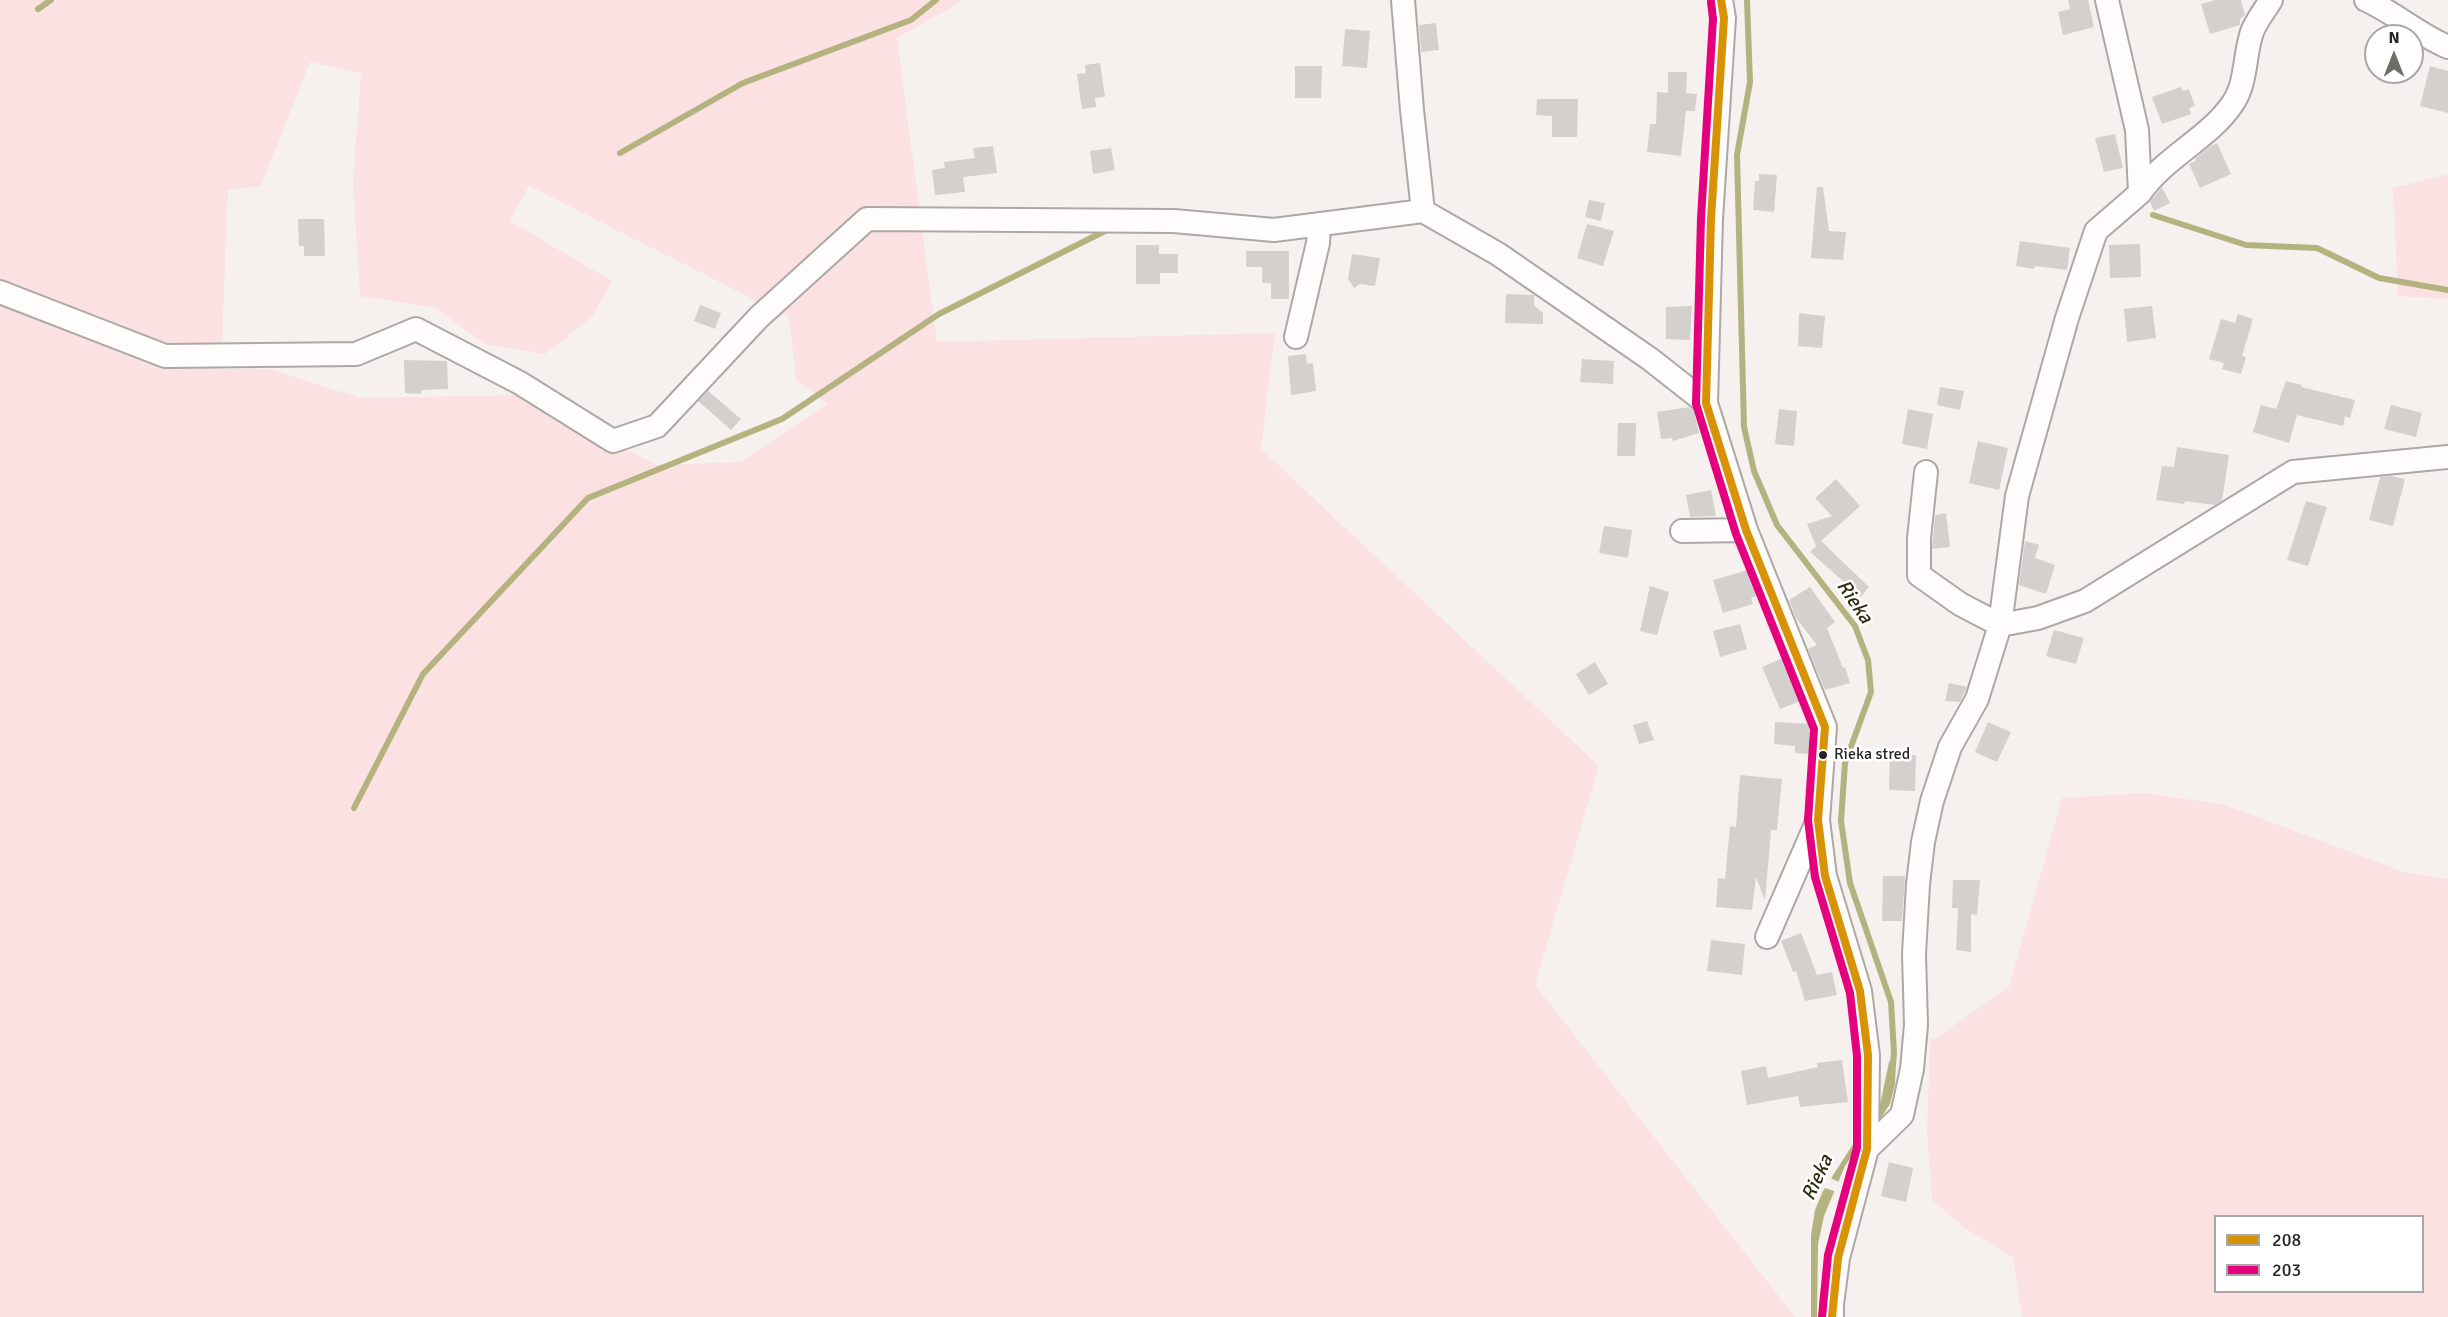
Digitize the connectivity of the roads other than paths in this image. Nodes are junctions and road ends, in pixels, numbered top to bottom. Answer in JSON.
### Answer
{"nodes":[{"id":1,"x":1402,"y":0,"type":"edge"},
{"id":2,"x":1721,"y":0,"type":"edge"},
{"id":3,"x":2107,"y":0,"type":"edge"},
{"id":4,"x":2271,"y":0,"type":"edge"},
{"id":5,"x":2366,"y":0,"type":"edge"},
{"id":6,"x":2448,"y":47,"type":"edge"},
{"id":7,"x":2140,"y":193,"type":"junction"},
{"id":8,"x":1423,"y":211,"type":"junction"},
{"id":9,"x":1319,"y":224,"type":"junction"},
{"id":10,"x":0,"y":292,"type":"edge"},
{"id":11,"x":1296,"y":337,"type":"dead end"},
{"id":12,"x":1706,"y":403,"type":"junction"},
{"id":13,"x":2448,"y":457,"type":"edge"},
{"id":14,"x":1926,"y":472,"type":"dead end"},
{"id":15,"x":1746,"y":530,"type":"junction"},
{"id":16,"x":1682,"y":531,"type":"dead end"},
{"id":17,"x":2000,"y":625,"type":"junction"},
{"id":18,"x":1818,"y":820,"type":"junction"},
{"id":19,"x":1767,"y":937,"type":"dead end"},
{"id":20,"x":1868,"y":1148,"type":"junction"},
{"id":21,"x":1832,"y":1317,"type":"edge"}],
"edges":[{"from":1,"to":8,"type":"street"},
{"from":2,"to":12,"type":"street"},
{"from":3,"to":7,"type":"street"},
{"from":4,"to":7,"type":"street"},
{"from":5,"to":6,"type":"street"},
{"from":7,"to":17,"type":"street"},
{"from":8,"to":9,"type":"street"},
{"from":8,"to":12,"type":"street"},
{"from":9,"to":10,"type":"street"},
{"from":9,"to":11,"type":"street"},
{"from":12,"to":15,"type":"street"},
{"from":13,"to":17,"type":"street"},
{"from":14,"to":17,"type":"street"},
{"from":15,"to":16,"type":"street"},
{"from":15,"to":18,"type":"street"},
{"from":17,"to":20,"type":"street"},
{"from":18,"to":19,"type":"street"},
{"from":18,"to":20,"type":"street"},
{"from":20,"to":21,"type":"street"}]}
